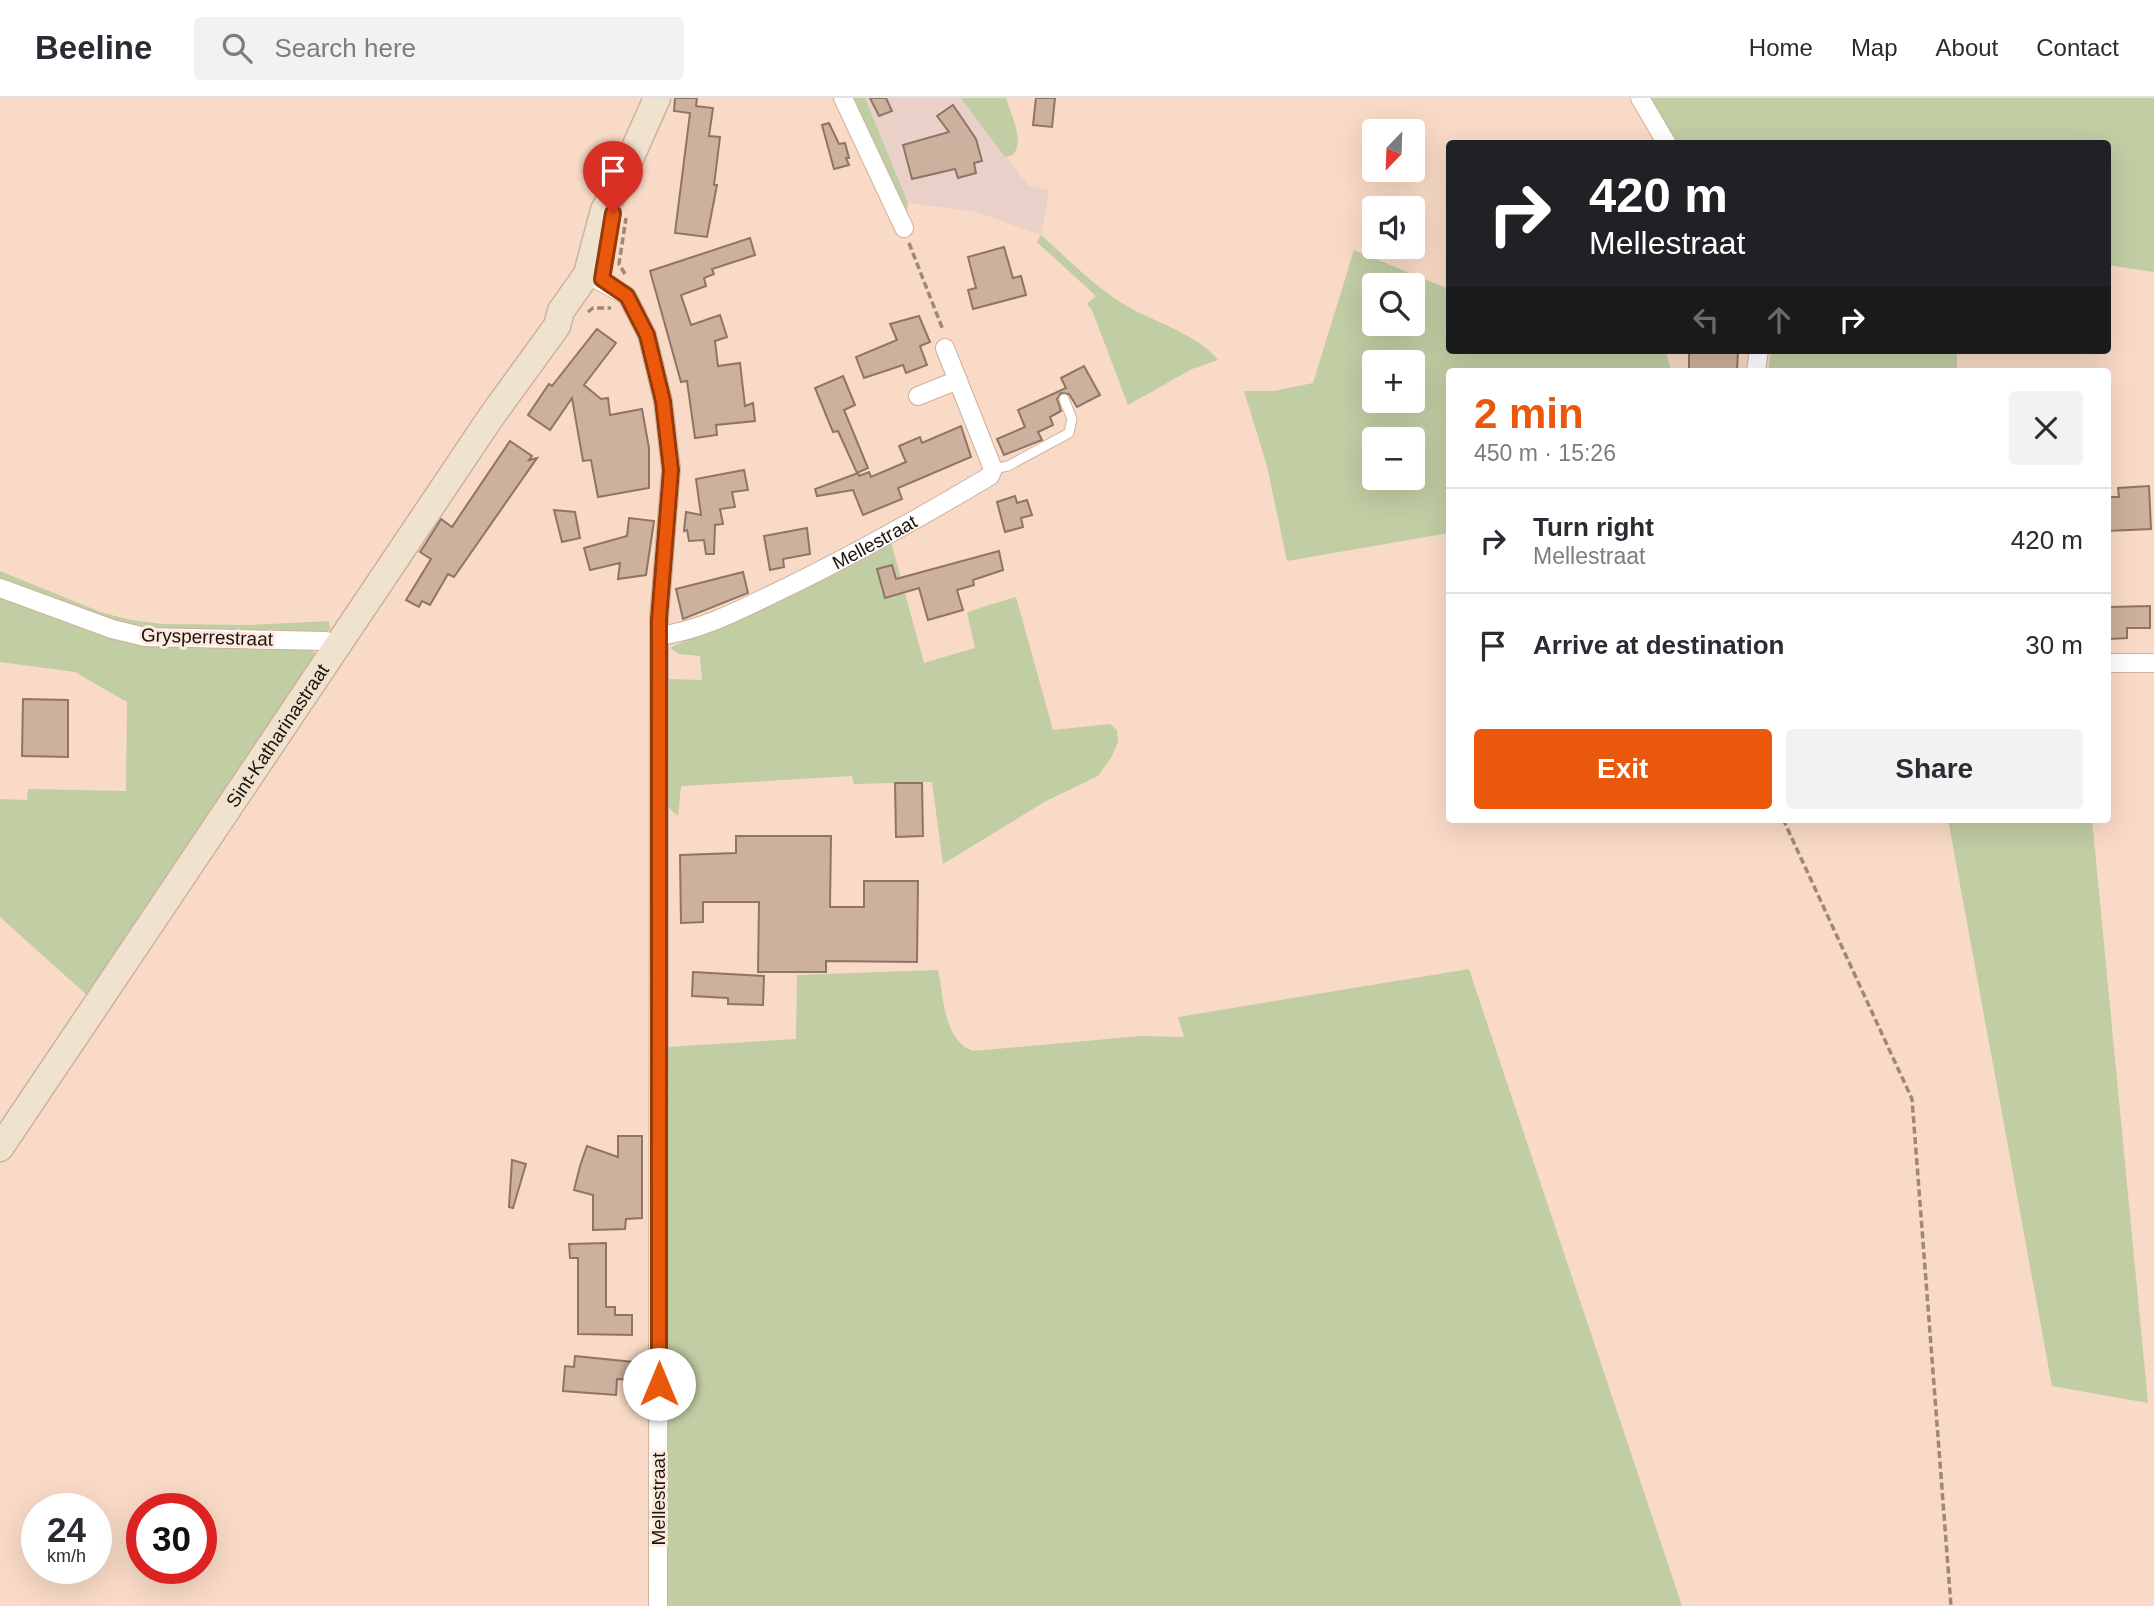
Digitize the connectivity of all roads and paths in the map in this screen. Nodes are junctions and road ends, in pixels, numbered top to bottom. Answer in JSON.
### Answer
{"nodes":[{"id":1,"x":657,"y":98,"type":"edge"},
{"id":2,"x":843,"y":98,"type":"edge"},
{"id":3,"x":1640,"y":98,"type":"edge"},
{"id":4,"x":1665,"y":140,"type":"edge"},
{"id":5,"x":623,"y":197,"type":"junction"},
{"id":6,"x":904,"y":228,"type":"joint"},
{"id":7,"x":595,"y":276,"type":"junction"},
{"id":8,"x":630,"y":278,"type":"dead end"},
{"id":9,"x":618,"y":311,"type":"dead end"},
{"id":10,"x":584,"y":316,"type":"dead end"},
{"id":11,"x":945,"y":348,"type":"joint"},
{"id":12,"x":958,"y":380,"type":"junction"},
{"id":13,"x":918,"y":396,"type":"dead end"},
{"id":14,"x":1064,"y":399,"type":"dead end"},
{"id":15,"x":993,"y":469,"type":"junction"},
{"id":16,"x":0,"y":589,"type":"edge"},
{"id":17,"x":659,"y":636,"type":"junction"},
{"id":18,"x":336,"y":647,"type":"junction"},
{"id":19,"x":2111,"y":663,"type":"edge"},
{"id":20,"x":2154,"y":663,"type":"edge"},
{"id":21,"x":1785,"y":823,"type":"edge"},
{"id":22,"x":0,"y":1148,"type":"edge"},
{"id":23,"x":658,"y":1606,"type":"edge"},
{"id":24,"x":1951,"y":1606,"type":"edge"}],
"edges":[{"from":1,"to":5,"type":"street"},
{"from":2,"to":6,"type":"street"},
{"from":3,"to":4,"type":"street"},
{"from":5,"to":7,"type":"street"},
{"from":5,"to":8,"type":"path"},
{"from":6,"to":11,"type":"path"},
{"from":7,"to":17,"type":"street","name":"Mellestraat"},
{"from":7,"to":18,"type":"street","name":"Sint-Katharinastraat"},
{"from":9,"to":10,"type":"path"},
{"from":11,"to":12,"type":"street"},
{"from":12,"to":13,"type":"street"},
{"from":12,"to":15,"type":"street"},
{"from":14,"to":15,"type":"lane"},
{"from":15,"to":17,"type":"street","name":"Mellestraat"},
{"from":16,"to":18,"type":"street","name":"Grysperrestraat"},
{"from":17,"to":23,"type":"street","name":"Mellestraat"},
{"from":18,"to":22,"type":"street","name":"Sint-Katharinastraat"},
{"from":19,"to":20,"type":"street"},
{"from":21,"to":24,"type":"path"}]}
